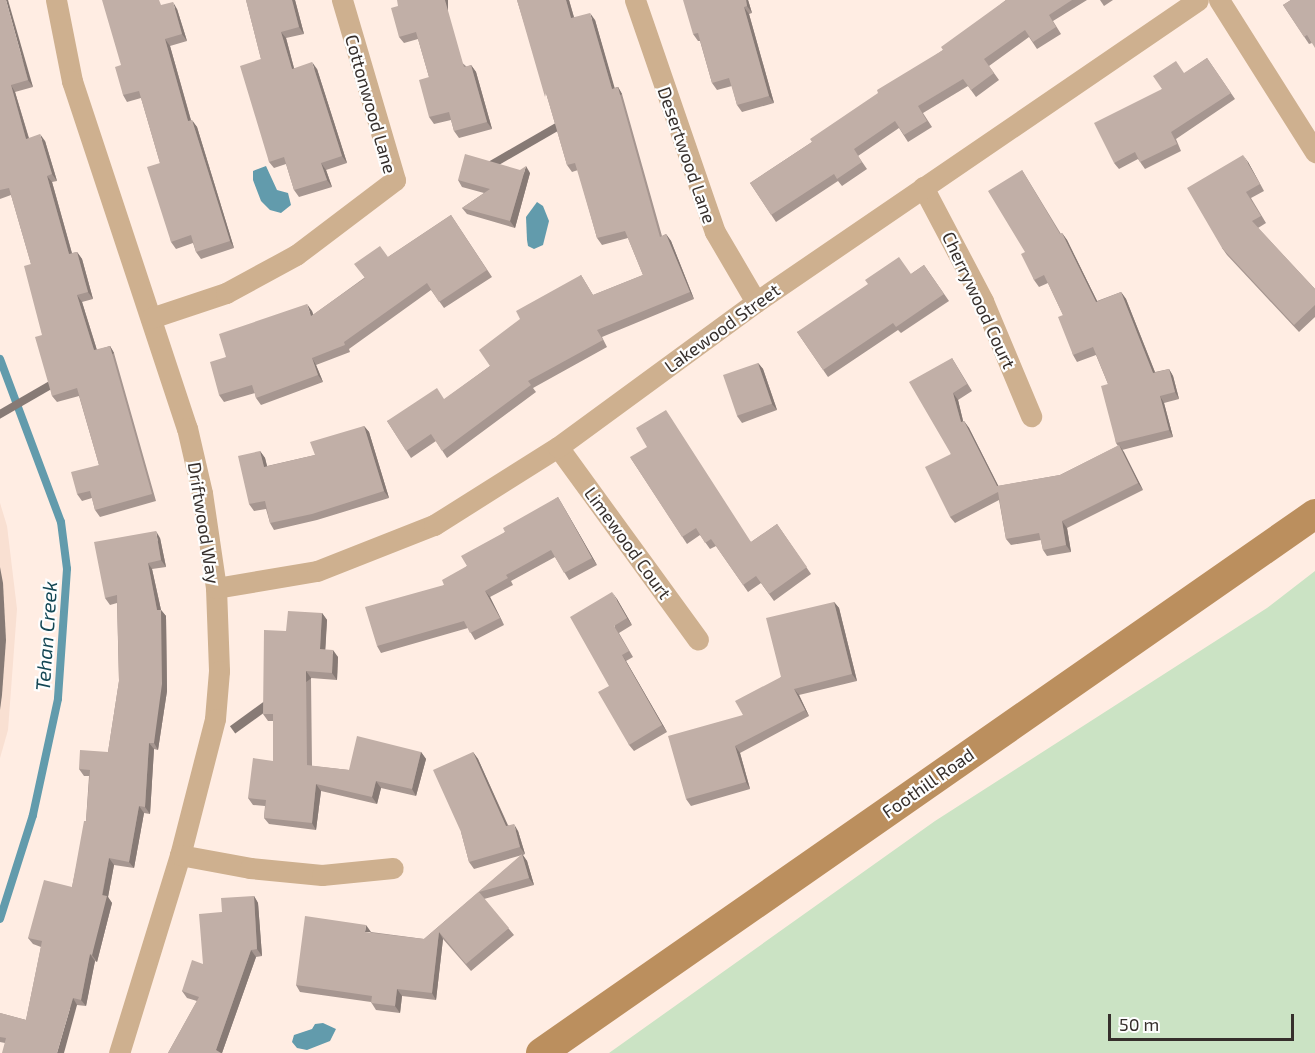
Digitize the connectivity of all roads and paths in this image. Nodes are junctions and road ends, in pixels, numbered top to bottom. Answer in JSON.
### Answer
{"nodes":[{"id":1,"x":56,"y":0,"type":"edge"},
{"id":2,"x":342,"y":0,"type":"edge"},
{"id":3,"x":635,"y":0,"type":"edge"},
{"id":4,"x":1197,"y":0,"type":"edge"},
{"id":5,"x":1219,"y":0,"type":"edge"},
{"id":6,"x":1315,"y":152,"type":"edge"},
{"id":7,"x":923,"y":187,"type":"junction"},
{"id":8,"x":756,"y":302,"type":"junction"},
{"id":9,"x":151,"y":318,"type":"junction"},
{"id":10,"x":1031,"y":416,"type":"dead end"},
{"id":11,"x":558,"y":447,"type":"junction"},
{"id":12,"x":1315,"y":514,"type":"edge"},
{"id":13,"x":216,"y":588,"type":"junction"},
{"id":14,"x":698,"y":640,"type":"dead end"},
{"id":15,"x":180,"y":855,"type":"junction"},
{"id":16,"x":393,"y":868,"type":"dead end"},
{"id":17,"x":119,"y":1053,"type":"edge"},
{"id":18,"x":541,"y":1053,"type":"edge"}],
"edges":[{"from":1,"to":9,"type":"street","name":"Driftwood Way"},
{"from":2,"to":9,"type":"street","name":"Cottonwood Lane"},
{"from":3,"to":8,"type":"street","name":"Desertwood Lane"},
{"from":4,"to":7,"type":"street","name":"Lakewood Street"},
{"from":5,"to":6,"type":"street"},
{"from":7,"to":8,"type":"street","name":"Lakewood Street"},
{"from":7,"to":10,"type":"street","name":"Cherrywood Court"},
{"from":8,"to":11,"type":"street","name":"Lakewood Street"},
{"from":9,"to":13,"type":"street","name":"Driftwood Way"},
{"from":11,"to":13,"type":"street","name":"Lakewood Street"},
{"from":11,"to":14,"type":"street","name":"Limewood Court"},
{"from":12,"to":18,"type":"main road","name":"Foothill Road"},
{"from":13,"to":15,"type":"street","name":"Driftwood Way"},
{"from":15,"to":16,"type":"street"},
{"from":15,"to":17,"type":"street","name":"Driftwood Way"}]}
